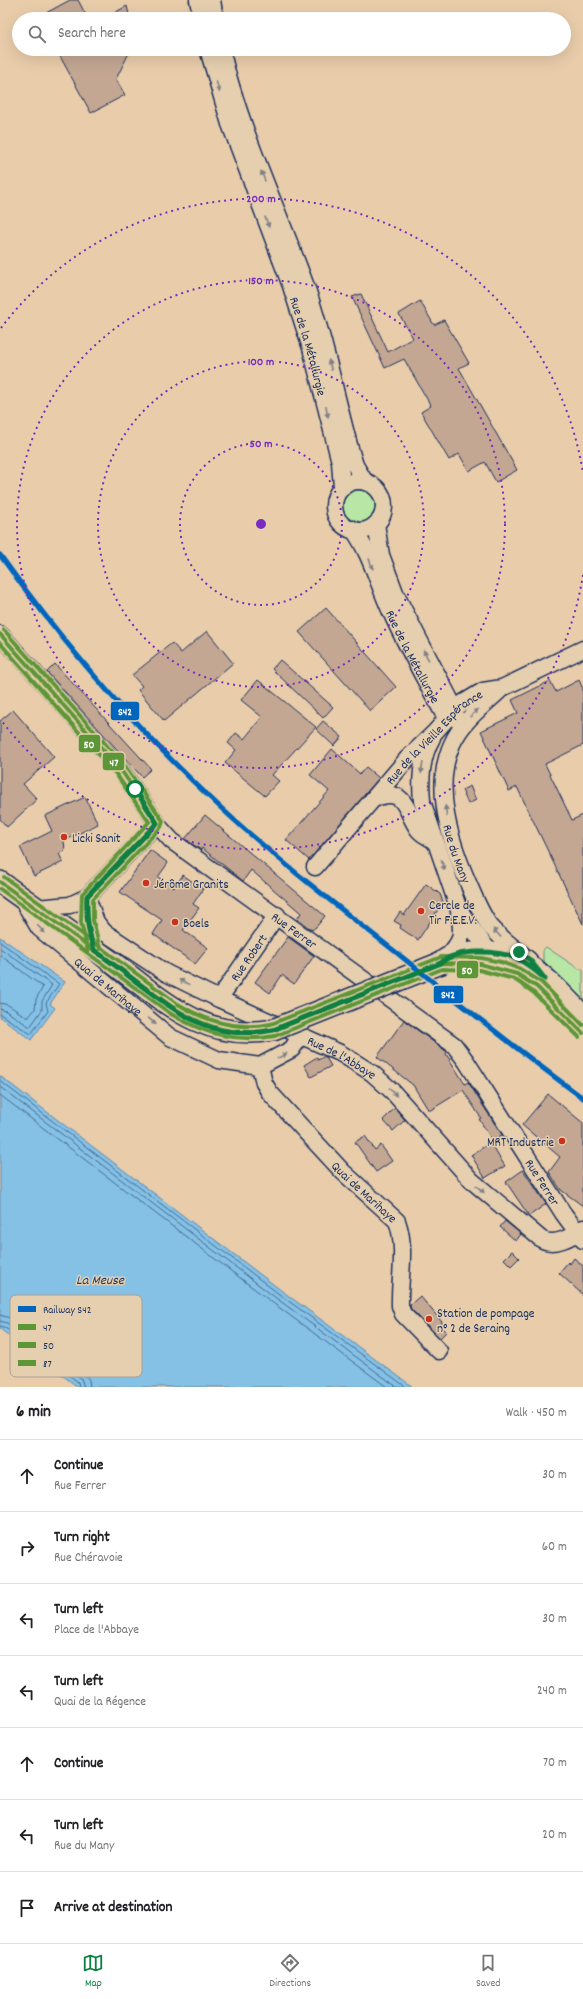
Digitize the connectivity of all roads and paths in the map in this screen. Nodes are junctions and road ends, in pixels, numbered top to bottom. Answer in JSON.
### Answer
{"nodes":[{"id":1,"x":198,"y":0,"type":"edge"},
{"id":2,"x":212,"y":0,"type":"edge"},
{"id":3,"x":201,"y":12,"type":"edge"},
{"id":4,"x":214,"y":12,"type":"edge"},
{"id":5,"x":210,"y":56,"type":"edge"},
{"id":6,"x":223,"y":56,"type":"edge"},
{"id":7,"x":366,"y":482,"type":"junction"},
{"id":8,"x":342,"y":488,"type":"junction"},
{"id":9,"x":376,"y":524,"type":"junction"},
{"id":10,"x":353,"y":529,"type":"junction"},
{"id":11,"x":0,"y":634,"type":"edge"},
{"id":12,"x":583,"y":649,"type":"edge"},
{"id":13,"x":502,"y":688,"type":"junction"},
{"id":14,"x":450,"y":713,"type":"junction"},
{"id":15,"x":435,"y":732,"type":"junction"},
{"id":16,"x":452,"y":743,"type":"junction"},
{"id":17,"x":374,"y":799,"type":"junction"},
{"id":18,"x":157,"y":823,"type":"junction"},
{"id":19,"x":435,"y":843,"type":"junction"},
{"id":20,"x":315,"y":867,"type":"dead end"},
{"id":21,"x":0,"y":882,"type":"edge"},
{"id":22,"x":87,"y":896,"type":"junction"},
{"id":23,"x":28,"y":902,"type":"junction"},
{"id":24,"x":458,"y":907,"type":"junction"},
{"id":25,"x":277,"y":915,"type":"junction"},
{"id":26,"x":94,"y":950,"type":"junction"},
{"id":27,"x":489,"y":951,"type":"junction"},
{"id":28,"x":444,"y":960,"type":"junction"},
{"id":29,"x":541,"y":983,"type":"junction"},
{"id":30,"x":220,"y":999,"type":"junction"},
{"id":31,"x":583,"y":1016,"type":"edge"},
{"id":32,"x":583,"y":1033,"type":"edge"},
{"id":33,"x":301,"y":1035,"type":"junction"},
{"id":34,"x":260,"y":1066,"type":"junction"},
{"id":35,"x":581,"y":1234,"type":"edge"},
{"id":36,"x":439,"y":1350,"type":"dead end"}],
"edges":[{"from":1,"to":3,"type":"street"},
{"from":2,"to":4,"type":"street"},
{"from":5,"to":8,"type":"street","name":"Rue de la Métallurgie","one_way":true},
{"from":7,"to":6,"type":"street","name":"Rue de la Métallurgie","one_way":true},
{"from":7,"to":8,"type":"street"},
{"from":7,"to":9,"type":"street","name":"Rue de la Métallurgie"},
{"from":8,"to":10,"type":"street","name":"Rue de la Métallurgie"},
{"from":9,"to":10,"type":"street"},
{"from":14,"to":9,"type":"street","name":"Rue de la Métallurgie","one_way":true},
{"from":10,"to":14,"type":"street","name":"Rue de la Métallurgie","one_way":true},
{"from":11,"to":18,"type":"street","name":"Rue Ferrer"},
{"from":12,"to":13,"type":"street","name":"Rue de la Vieille Espérance"},
{"from":13,"to":14,"type":"street","name":"Rue de la Vieille Espérance"},
{"from":16,"to":13,"type":"street","name":"Rue de la Vieille Espérance","one_way":true},
{"from":14,"to":15,"type":"street","name":"Rue de la Vieille Espérance"},
{"from":14,"to":16,"type":"street"},
{"from":15,"to":17,"type":"street","name":"Rue de la Vieille Espérance"},
{"from":15,"to":19,"type":"street","name":"Rue du Many","one_way":true},
{"from":29,"to":16,"type":"street","name":"Rue du Many","one_way":true},
{"from":17,"to":19,"type":"street","name":"Rue de la Vieille Espérance"},
{"from":17,"to":20,"type":"street","name":"Rue de la Vieille Espérance"},
{"from":18,"to":22,"type":"street"},
{"from":18,"to":25,"type":"street","name":"Rue Ferrer"},
{"from":19,"to":24,"type":"street","name":"Rue du Many","one_way":true},
{"from":21,"to":23,"type":"main road"},
{"from":22,"to":23,"type":"street"},
{"from":22,"to":26,"type":"street"},
{"from":30,"to":22,"type":"street","name":"Rue de l'Abbaye","one_way":true},
{"from":23,"to":26,"type":"main road"},
{"from":23,"to":34,"type":"street","name":"Quai de Marihaye","one_way":true},
{"from":24,"to":27,"type":"street"},
{"from":24,"to":28,"type":"street"},
{"from":25,"to":30,"type":"street","name":"Rue Robert"},
{"from":25,"to":35,"type":"street","name":"Rue Ferrer"},
{"from":26,"to":28,"type":"main road","bridge":true},
{"from":27,"to":28,"type":"main road"},
{"from":27,"to":29,"type":"main road"},
{"from":28,"to":29,"type":"main road"},
{"from":29,"to":31,"type":"main road","name":"Rue du Many"},
{"from":29,"to":32,"type":"main road","name":"Rue du Many"},
{"from":30,"to":33,"type":"street","name":"Rue de l'Abbaye"},
{"from":34,"to":33,"type":"street","one_way":true},
{"from":33,"to":35,"type":"street","name":"Rue de l'Abbaye","one_way":true},
{"from":34,"to":36,"type":"street","name":"Quai de Marihaye"}]}
